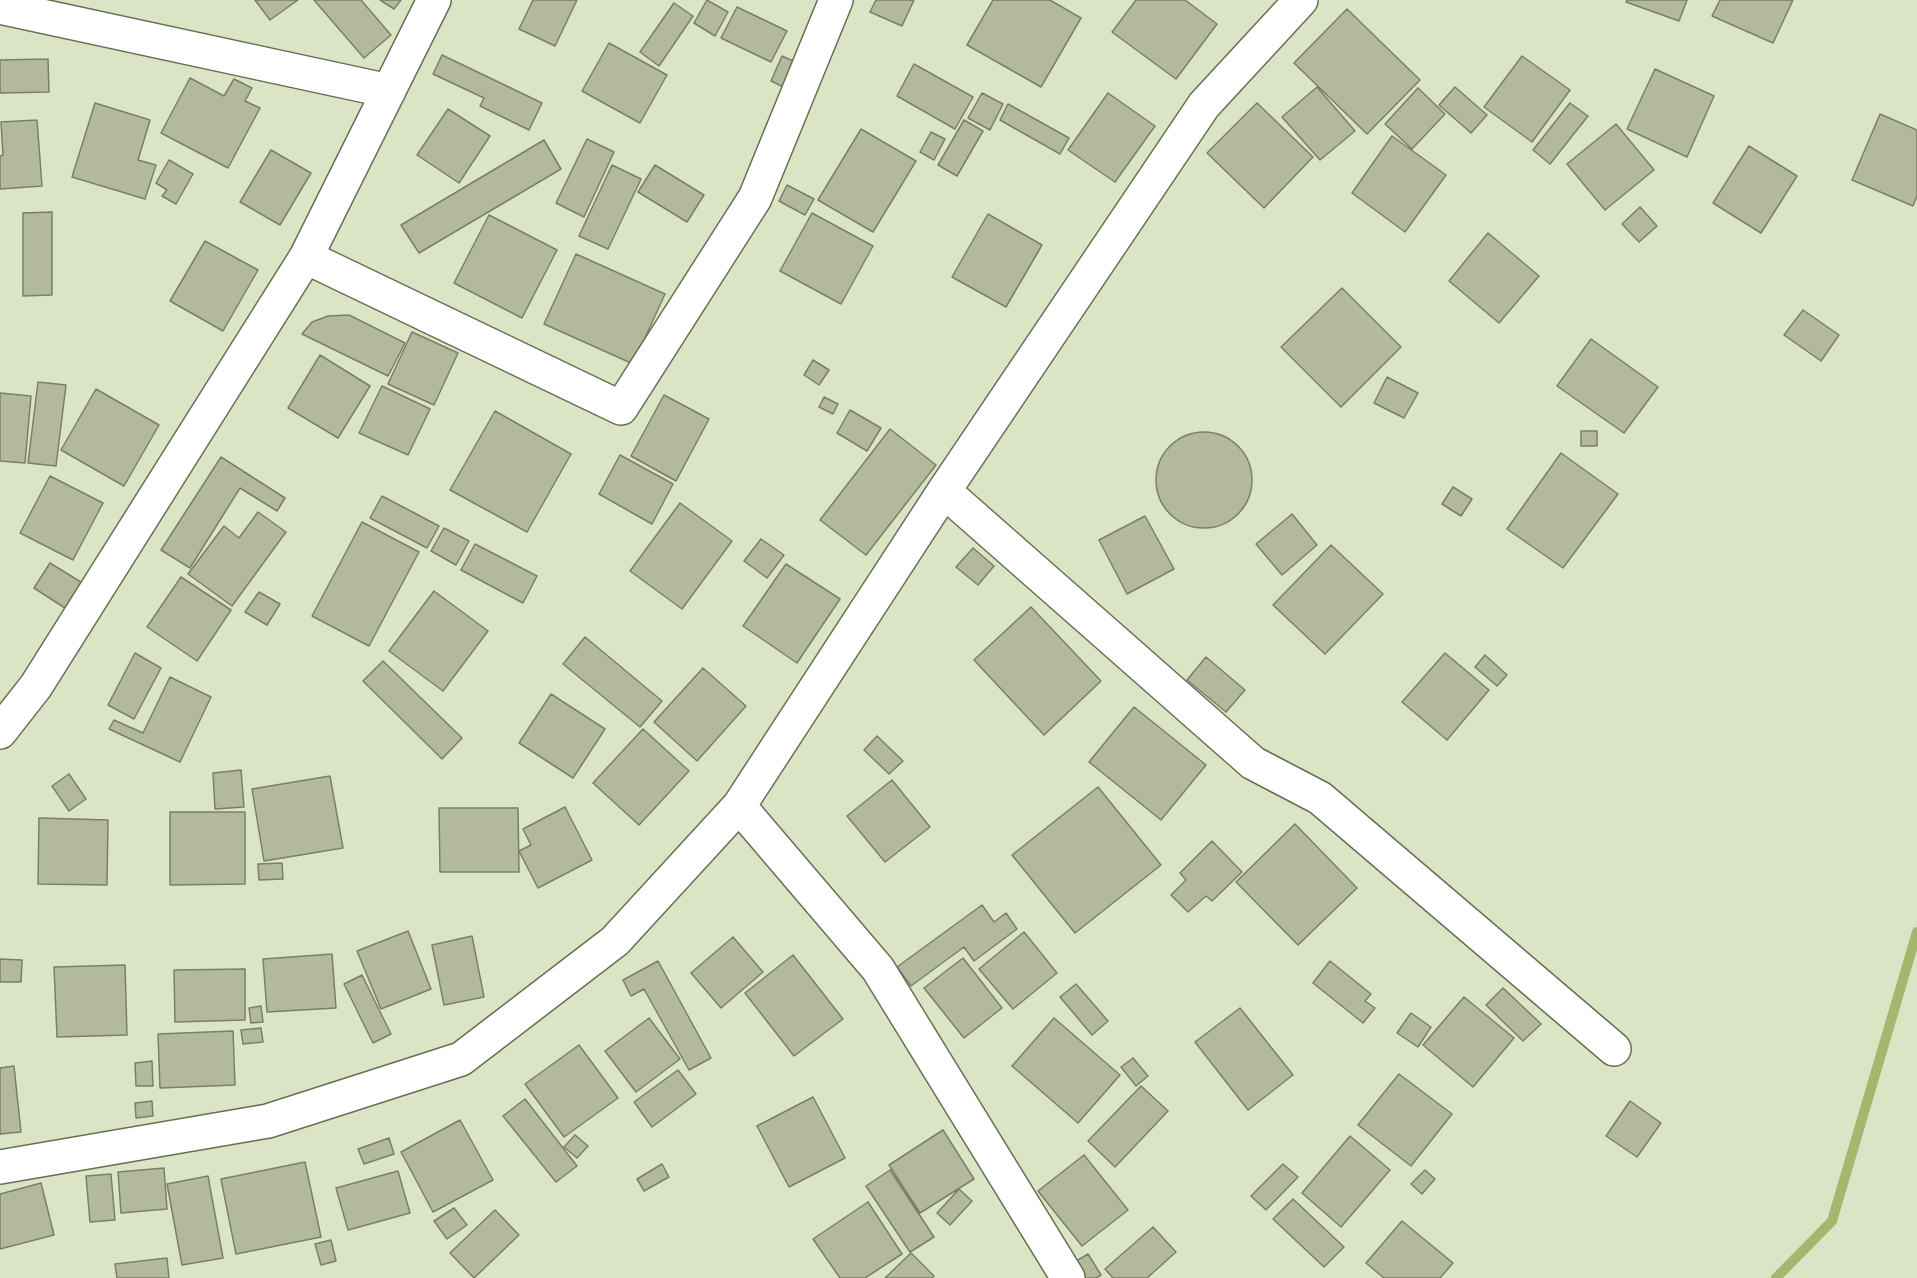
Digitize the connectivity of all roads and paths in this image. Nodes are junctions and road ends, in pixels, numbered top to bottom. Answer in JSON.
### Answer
{"nodes":[{"id":1,"x":435,"y":0,"type":"edge"},
{"id":2,"x":836,"y":0,"type":"edge"},
{"id":3,"x":1301,"y":0,"type":"edge"},
{"id":4,"x":0,"y":7,"type":"edge"},
{"id":5,"x":389,"y":91,"type":"junction"},
{"id":6,"x":306,"y":257,"type":"junction"},
{"id":7,"x":944,"y":491,"type":"junction"},
{"id":8,"x":0,"y":732,"type":"edge"},
{"id":9,"x":739,"y":806,"type":"junction"},
{"id":10,"x":1614,"y":1049,"type":"dead end"},
{"id":11,"x":0,"y":1167,"type":"edge"},
{"id":12,"x":1068,"y":1278,"type":"edge"}],
"edges":[{"from":1,"to":5,"type":"street"},
{"from":2,"to":6,"type":"street"},
{"from":3,"to":7,"type":"street"},
{"from":4,"to":5,"type":"street"},
{"from":5,"to":6,"type":"street"},
{"from":6,"to":8,"type":"street"},
{"from":7,"to":9,"type":"street"},
{"from":7,"to":10,"type":"street"},
{"from":9,"to":11,"type":"street"},
{"from":9,"to":12,"type":"street"}]}
